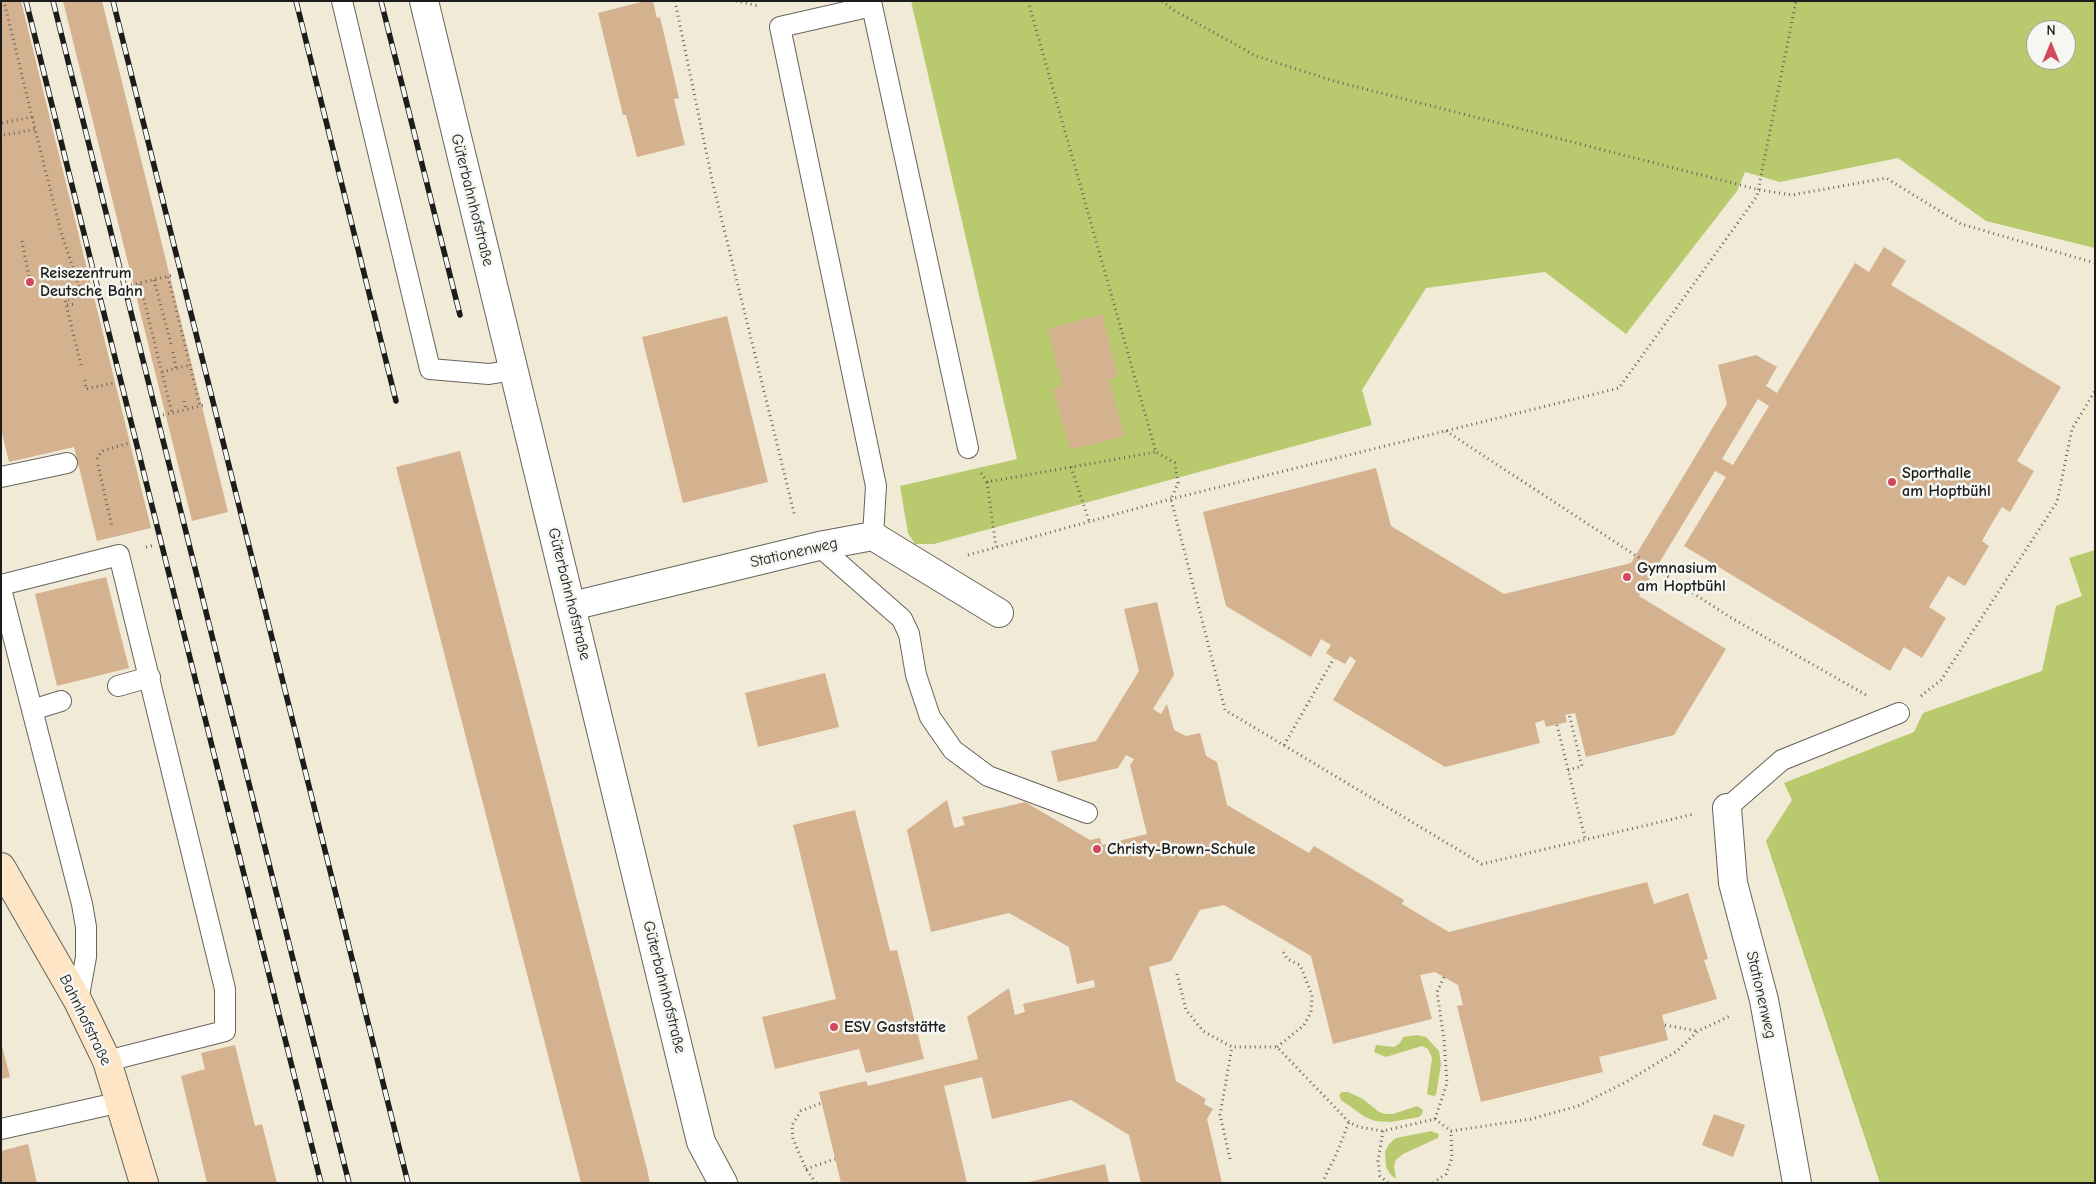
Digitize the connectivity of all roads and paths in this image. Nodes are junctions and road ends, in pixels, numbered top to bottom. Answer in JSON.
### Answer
{"nodes":[{"id":1,"x":2,"y":1,"type":"edge"},
{"id":2,"x":342,"y":1,"type":"edge"},
{"id":3,"x":424,"y":1,"type":"edge"},
{"id":4,"x":675,"y":1,"type":"edge"},
{"id":5,"x":1028,"y":1,"type":"edge"},
{"id":6,"x":1162,"y":1,"type":"edge"},
{"id":7,"x":1796,"y":1,"type":"edge"},
{"id":8,"x":32,"y":117,"type":"junction"},
{"id":9,"x":2,"y":123,"type":"edge"},
{"id":10,"x":36,"y":129,"type":"junction"},
{"id":11,"x":4,"y":135,"type":"dead end"},
{"id":12,"x":1760,"y":190,"type":"junction"},
{"id":13,"x":22,"y":241,"type":"dead end"},
{"id":14,"x":2095,"y":263,"type":"edge"},
{"id":15,"x":173,"y":275,"type":"dead end"},
{"id":16,"x":168,"y":277,"type":"junction"},
{"id":17,"x":154,"y":280,"type":"junction"},
{"id":18,"x":30,"y":282,"type":"dead end"},
{"id":19,"x":140,"y":284,"type":"junction"},
{"id":20,"x":131,"y":285,"type":"dead end"},
{"id":21,"x":92,"y":293,"type":"dead end"},
{"id":22,"x":82,"y":295,"type":"junction"},
{"id":23,"x":74,"y":304,"type":"dead end"},
{"id":24,"x":66,"y":305,"type":"junction"},
{"id":25,"x":170,"y":344,"type":"dead end"},
{"id":26,"x":173,"y":352,"type":"dead end"},
{"id":27,"x":81,"y":366,"type":"dead end"},
{"id":28,"x":190,"y":366,"type":"junction"},
{"id":29,"x":176,"y":369,"type":"junction"},
{"id":30,"x":514,"y":370,"type":"junction"},
{"id":31,"x":162,"y":372,"type":"junction"},
{"id":32,"x":84,"y":380,"type":"dead end"},
{"id":33,"x":114,"y":383,"type":"dead end"},
{"id":34,"x":2095,"y":391,"type":"edge"},
{"id":35,"x":184,"y":401,"type":"dead end"},
{"id":36,"x":186,"y":409,"type":"junction"},
{"id":37,"x":172,"y":413,"type":"junction"},
{"id":38,"x":163,"y":415,"type":"dead end"},
{"id":39,"x":1445,"y":430,"type":"junction"},
{"id":40,"x":129,"y":443,"type":"dead end"},
{"id":41,"x":968,"y":448,"type":"joint"},
{"id":42,"x":1156,"y":452,"type":"junction"},
{"id":43,"x":67,"y":463,"type":"dead end"},
{"id":44,"x":1072,"y":468,"type":"junction"},
{"id":45,"x":1,"y":477,"type":"edge"},
{"id":46,"x":987,"y":482,"type":"junction"},
{"id":47,"x":1171,"y":499,"type":"junction"},
{"id":48,"x":1089,"y":521,"type":"junction"},
{"id":49,"x":873,"y":536,"type":"junction"},
{"id":50,"x":996,"y":547,"type":"junction"},
{"id":51,"x":811,"y":548,"type":"junction"},
{"id":52,"x":119,"y":555,"type":"junction"},
{"id":53,"x":923,"y":568,"type":"junction"},
{"id":54,"x":1,"y":585,"type":"edge"},
{"id":55,"x":1,"y":589,"type":"edge"},
{"id":56,"x":572,"y":606,"type":"junction"},
{"id":57,"x":999,"y":613,"type":"dead end"},
{"id":58,"x":1334,"y":658,"type":"dead end"},
{"id":59,"x":150,"y":677,"type":"junction"},
{"id":60,"x":118,"y":686,"type":"dead end"},
{"id":61,"x":61,"y":701,"type":"dead end"},
{"id":62,"x":32,"y":710,"type":"junction"},
{"id":63,"x":1899,"y":713,"type":"junction"},
{"id":64,"x":1569,"y":714,"type":"dead end"},
{"id":65,"x":1557,"y":725,"type":"dead end"},
{"id":66,"x":1284,"y":745,"type":"junction"},
{"id":67,"x":1568,"y":770,"type":"junction"},
{"id":68,"x":1727,"y":808,"type":"junction"},
{"id":69,"x":1086,"y":813,"type":"dead end"},
{"id":70,"x":1585,"y":838,"type":"junction"},
{"id":71,"x":1,"y":867,"type":"edge"},
{"id":72,"x":1282,"y":948,"type":"dead end"},
{"id":73,"x":1177,"y":974,"type":"dead end"},
{"id":74,"x":1444,"y":977,"type":"dead end"},
{"id":75,"x":78,"y":1001,"type":"junction"},
{"id":76,"x":1664,"y":1025,"type":"dead end"},
{"id":77,"x":1232,"y":1047,"type":"junction"},
{"id":78,"x":1277,"y":1047,"type":"junction"},
{"id":79,"x":107,"y":1060,"type":"junction"},
{"id":80,"x":121,"y":1102,"type":"junction"},
{"id":81,"x":822,"y":1103,"type":"dead end"},
{"id":82,"x":1435,"y":1119,"type":"junction"},
{"id":83,"x":1349,"y":1122,"type":"junction"},
{"id":84,"x":1,"y":1129,"type":"edge"},
{"id":85,"x":1383,"y":1131,"type":"junction"},
{"id":86,"x":1452,"y":1131,"type":"junction"},
{"id":87,"x":835,"y":1159,"type":"dead end"},
{"id":88,"x":1230,"y":1159,"type":"dead end"},
{"id":89,"x":806,"y":1169,"type":"junction"},
{"id":90,"x":144,"y":1183,"type":"edge"},
{"id":91,"x":723,"y":1183,"type":"edge"},
{"id":92,"x":816,"y":1183,"type":"edge"},
{"id":93,"x":1322,"y":1183,"type":"edge"},
{"id":94,"x":1388,"y":1183,"type":"edge"},
{"id":95,"x":1433,"y":1183,"type":"edge"},
{"id":96,"x":1797,"y":1183,"type":"edge"}],
"edges":[{"from":1,"to":8,"type":"path"},
{"from":2,"to":30,"type":"lane"},
{"from":3,"to":30,"type":"street","name":"Güterbahnhofstraße"},
{"from":4,"to":51,"type":"path"},
{"from":5,"to":42,"type":"path"},
{"from":6,"to":12,"type":"path"},
{"from":7,"to":12,"type":"path"},
{"from":8,"to":9,"type":"path"},
{"from":8,"to":10,"type":"path"},
{"from":10,"to":11,"type":"path"},
{"from":10,"to":22,"type":"path"},
{"from":12,"to":14,"type":"path"},
{"from":12,"to":39,"type":"path"},
{"from":13,"to":18,"type":"path"},
{"from":15,"to":16,"type":"path"},
{"from":16,"to":17,"type":"path"},
{"from":16,"to":28,"type":"path"},
{"from":17,"to":19,"type":"path"},
{"from":17,"to":25,"type":"path"},
{"from":19,"to":20,"type":"path"},
{"from":19,"to":31,"type":"path"},
{"from":21,"to":22,"type":"path"},
{"from":22,"to":24,"type":"path"},
{"from":23,"to":24,"type":"path"},
{"from":24,"to":27,"type":"path"},
{"from":26,"to":29,"type":"path"},
{"from":28,"to":29,"type":"path"},
{"from":28,"to":36,"type":"path"},
{"from":29,"to":31,"type":"path"},
{"from":30,"to":56,"type":"street","name":"Güterbahnhofstraße"},
{"from":31,"to":37,"type":"path"},
{"from":32,"to":33,"type":"path"},
{"from":34,"to":63,"type":"path"},
{"from":35,"to":36,"type":"path"},
{"from":36,"to":37,"type":"path"},
{"from":37,"to":38,"type":"path"},
{"from":39,"to":47,"type":"path"},
{"from":39,"to":63,"type":"path"},
{"from":40,"to":52,"type":"path"},
{"from":41,"to":46,"type":"path"},
{"from":41,"to":49,"type":"lane"},
{"from":42,"to":44,"type":"path"},
{"from":42,"to":47,"type":"path"},
{"from":43,"to":45,"type":"lane"},
{"from":44,"to":46,"type":"path"},
{"from":44,"to":48,"type":"path"},
{"from":46,"to":50,"type":"path"},
{"from":47,"to":48,"type":"path"},
{"from":47,"to":66,"type":"path"},
{"from":48,"to":50,"type":"path"},
{"from":49,"to":51,"type":"street","name":"Stationenweg"},
{"from":49,"to":53,"type":"street"},
{"from":50,"to":53,"type":"path"},
{"from":51,"to":56,"type":"street","name":"Stationenweg"},
{"from":51,"to":69,"type":"lane"},
{"from":52,"to":54,"type":"lane"},
{"from":52,"to":59,"type":"lane"},
{"from":53,"to":57,"type":"street"},
{"from":55,"to":62,"type":"lane"},
{"from":56,"to":91,"type":"street","name":"Güterbahnhofstraße"},
{"from":58,"to":66,"type":"path"},
{"from":59,"to":60,"type":"lane"},
{"from":59,"to":79,"type":"lane"},
{"from":61,"to":62,"type":"lane"},
{"from":62,"to":75,"type":"lane"},
{"from":63,"to":68,"type":"lane"},
{"from":64,"to":67,"type":"path"},
{"from":65,"to":67,"type":"path"},
{"from":66,"to":70,"type":"path"},
{"from":67,"to":70,"type":"path"},
{"from":68,"to":70,"type":"path"},
{"from":68,"to":96,"type":"street","name":"Stationenweg"},
{"from":71,"to":75,"type":"street","name":"Bahnhofstraße"},
{"from":72,"to":78,"type":"path"},
{"from":73,"to":77,"type":"path"},
{"from":74,"to":82,"type":"path"},
{"from":75,"to":79,"type":"street","name":"Bahnhofstraße"},
{"from":76,"to":86,"type":"path"},
{"from":77,"to":78,"type":"path"},
{"from":77,"to":88,"type":"path"},
{"from":78,"to":83,"type":"path"},
{"from":79,"to":80,"type":"street","name":"Bahnhofstraße"},
{"from":80,"to":84,"type":"lane"},
{"from":80,"to":90,"type":"street","name":"Bahnhofstraße"},
{"from":81,"to":89,"type":"path"},
{"from":82,"to":85,"type":"path"},
{"from":82,"to":86,"type":"path"},
{"from":83,"to":85,"type":"path"},
{"from":83,"to":93,"type":"path"},
{"from":85,"to":94,"type":"path"},
{"from":86,"to":95,"type":"path"},
{"from":87,"to":89,"type":"path"},
{"from":89,"to":92,"type":"path"}]}
